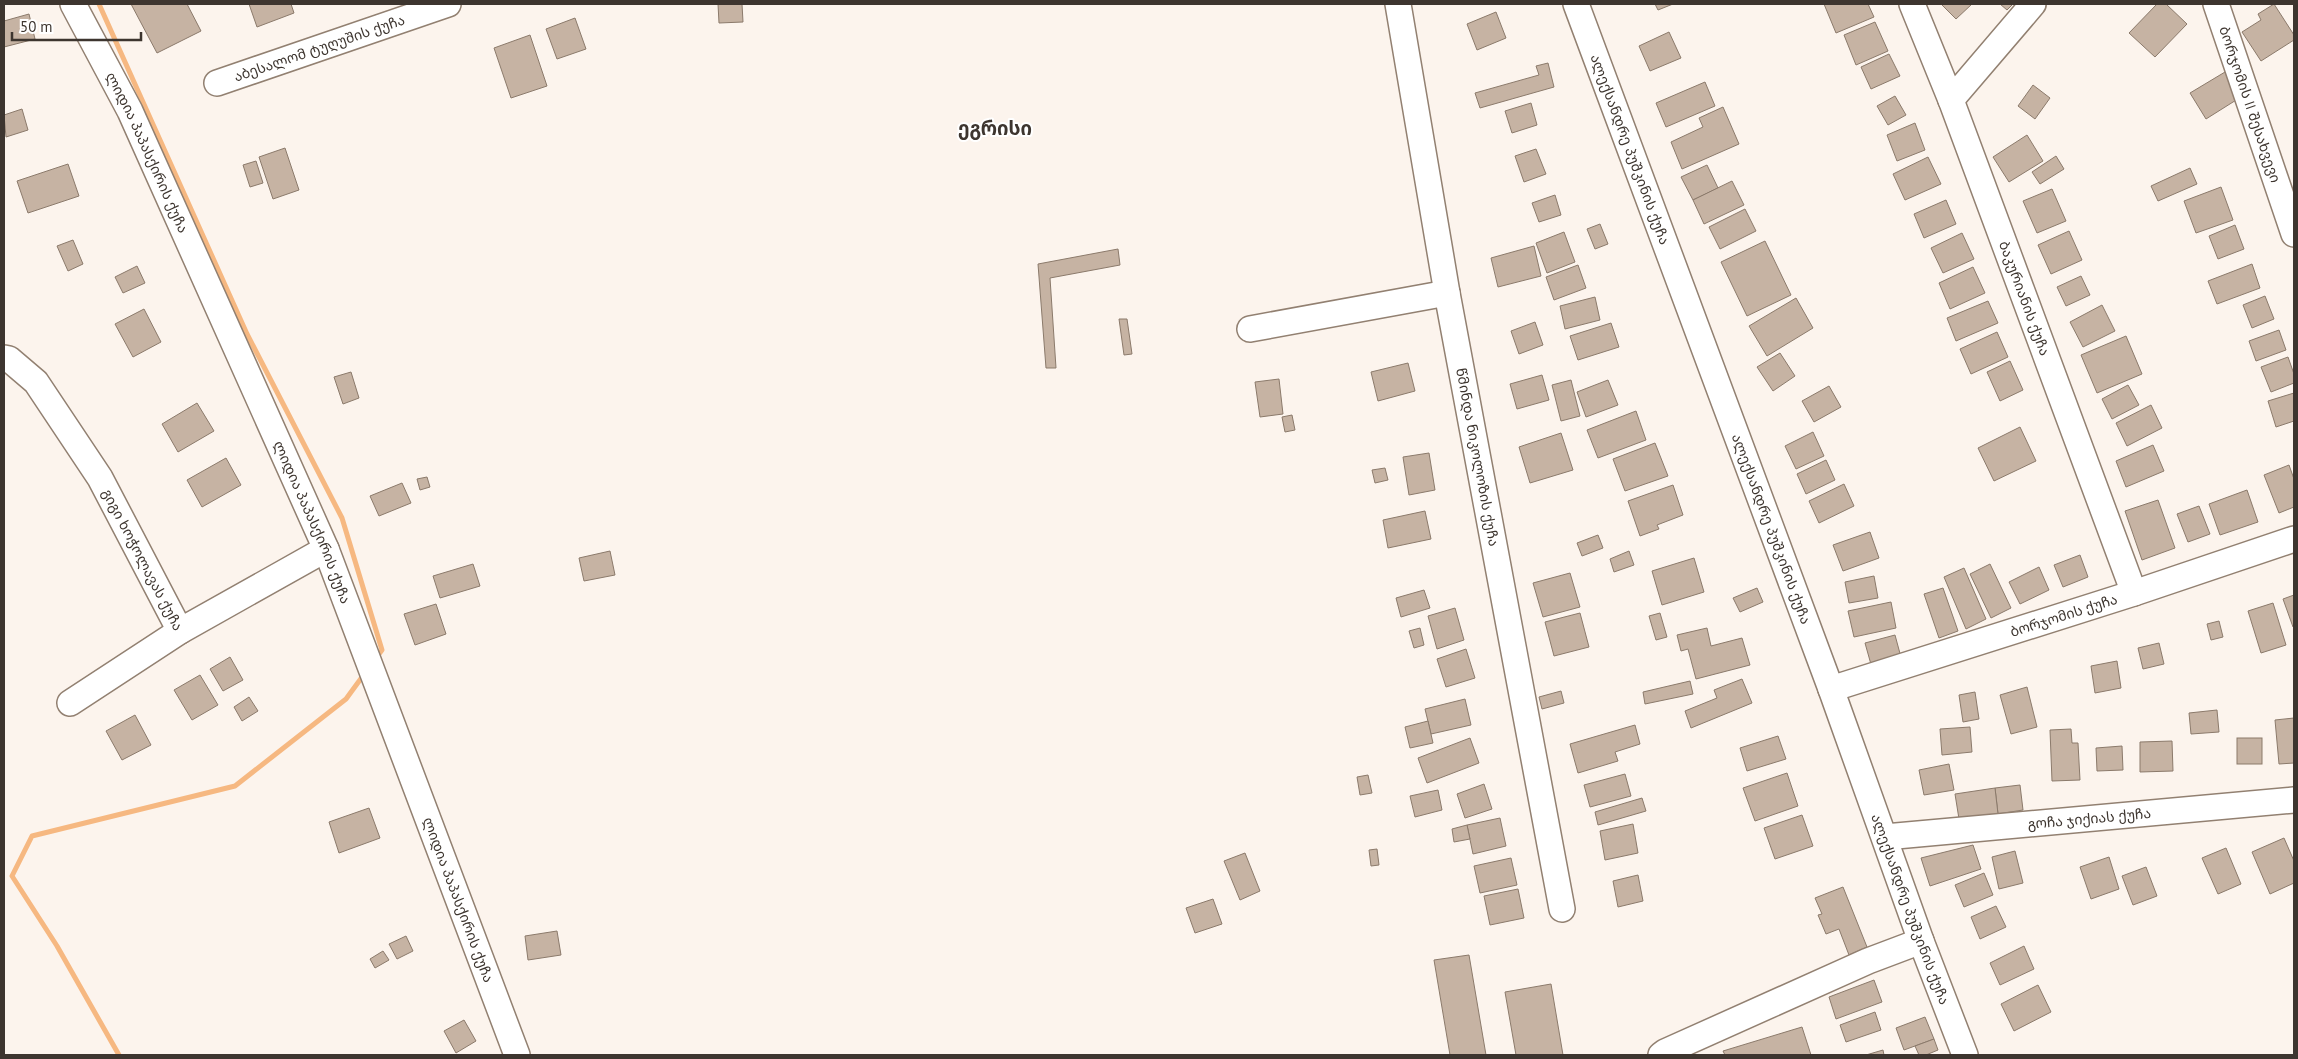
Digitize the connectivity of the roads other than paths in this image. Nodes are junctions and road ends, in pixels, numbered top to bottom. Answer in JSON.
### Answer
{"nodes":[{"id":1,"x":73,"y":4,"type":"edge"},
{"id":2,"x":448,"y":4,"type":"edge"},
{"id":3,"x":1398,"y":4,"type":"edge"},
{"id":4,"x":1576,"y":4,"type":"edge"},
{"id":5,"x":1912,"y":4,"type":"edge"},
{"id":6,"x":2033,"y":4,"type":"edge"},
{"id":7,"x":2216,"y":4,"type":"edge"},
{"id":8,"x":217,"y":83,"type":"dead end"},
{"id":9,"x":1951,"y":100,"type":"junction"},
{"id":10,"x":2294,"y":234,"type":"edge"},
{"id":11,"x":1447,"y":293,"type":"junction"},
{"id":12,"x":1250,"y":329,"type":"dead end"},
{"id":13,"x":4,"y":358,"type":"edge"},
{"id":14,"x":2294,"y":538,"type":"edge"},
{"id":15,"x":326,"y":549,"type":"junction"},
{"id":16,"x":2134,"y":593,"type":"junction"},
{"id":17,"x":180,"y":631,"type":"junction"},
{"id":18,"x":1831,"y":689,"type":"junction"},
{"id":19,"x":70,"y":703,"type":"dead end"},
{"id":20,"x":2294,"y":800,"type":"edge"},
{"id":21,"x":1885,"y":837,"type":"junction"},
{"id":22,"x":1562,"y":909,"type":"dead end"},
{"id":23,"x":1921,"y":941,"type":"junction"},
{"id":24,"x":517,"y":1055,"type":"edge"},
{"id":25,"x":1661,"y":1055,"type":"edge"},
{"id":26,"x":1965,"y":1055,"type":"edge"}],
"edges":[{"from":1,"to":15,"type":"street","name":"ლიდია პაპასქირის ქუჩა"},
{"from":2,"to":8,"type":"street","name":"აბესალომ ტუღუშის ქუჩა"},
{"from":3,"to":11,"type":"street","name":"წმინდა ნიკოლოზის ქუჩა"},
{"from":4,"to":18,"type":"street","name":"ალექსანდრე პუშკინის ქუჩა"},
{"from":5,"to":9,"type":"street","name":"ბაკურიანის ქუჩა"},
{"from":6,"to":9,"type":"street"},
{"from":7,"to":10,"type":"street","name":"ბორჯომის II შესახვევი"},
{"from":9,"to":16,"type":"street","name":"ბაკურიანის ქუჩა"},
{"from":11,"to":12,"type":"street"},
{"from":11,"to":22,"type":"street","name":"წმინდა ნიკოლოზის ქუჩა"},
{"from":13,"to":17,"type":"street","name":"გიგი ხოჭოლავას ქუჩა"},
{"from":14,"to":16,"type":"street","name":"ბორჯომის ქუჩა"},
{"from":15,"to":17,"type":"street","name":"გიგი ხოჭოლავას ქუჩა"},
{"from":15,"to":24,"type":"street","name":"ლიდია პაპასქირის ქუჩა"},
{"from":16,"to":18,"type":"street","name":"ბორჯომის ქუჩა"},
{"from":17,"to":19,"type":"street"},
{"from":18,"to":21,"type":"street","name":"ალექსანდრე პუშკინის ქუჩა"},
{"from":20,"to":21,"type":"street","name":"გოჩა ჯიქიას ქუჩა"},
{"from":21,"to":23,"type":"street","name":"ალექსანდრე პუშკინის ქუჩა"},
{"from":23,"to":25,"type":"street"},
{"from":23,"to":26,"type":"street","name":"ალექსანდრე პუშკინის ქუჩა"}]}
